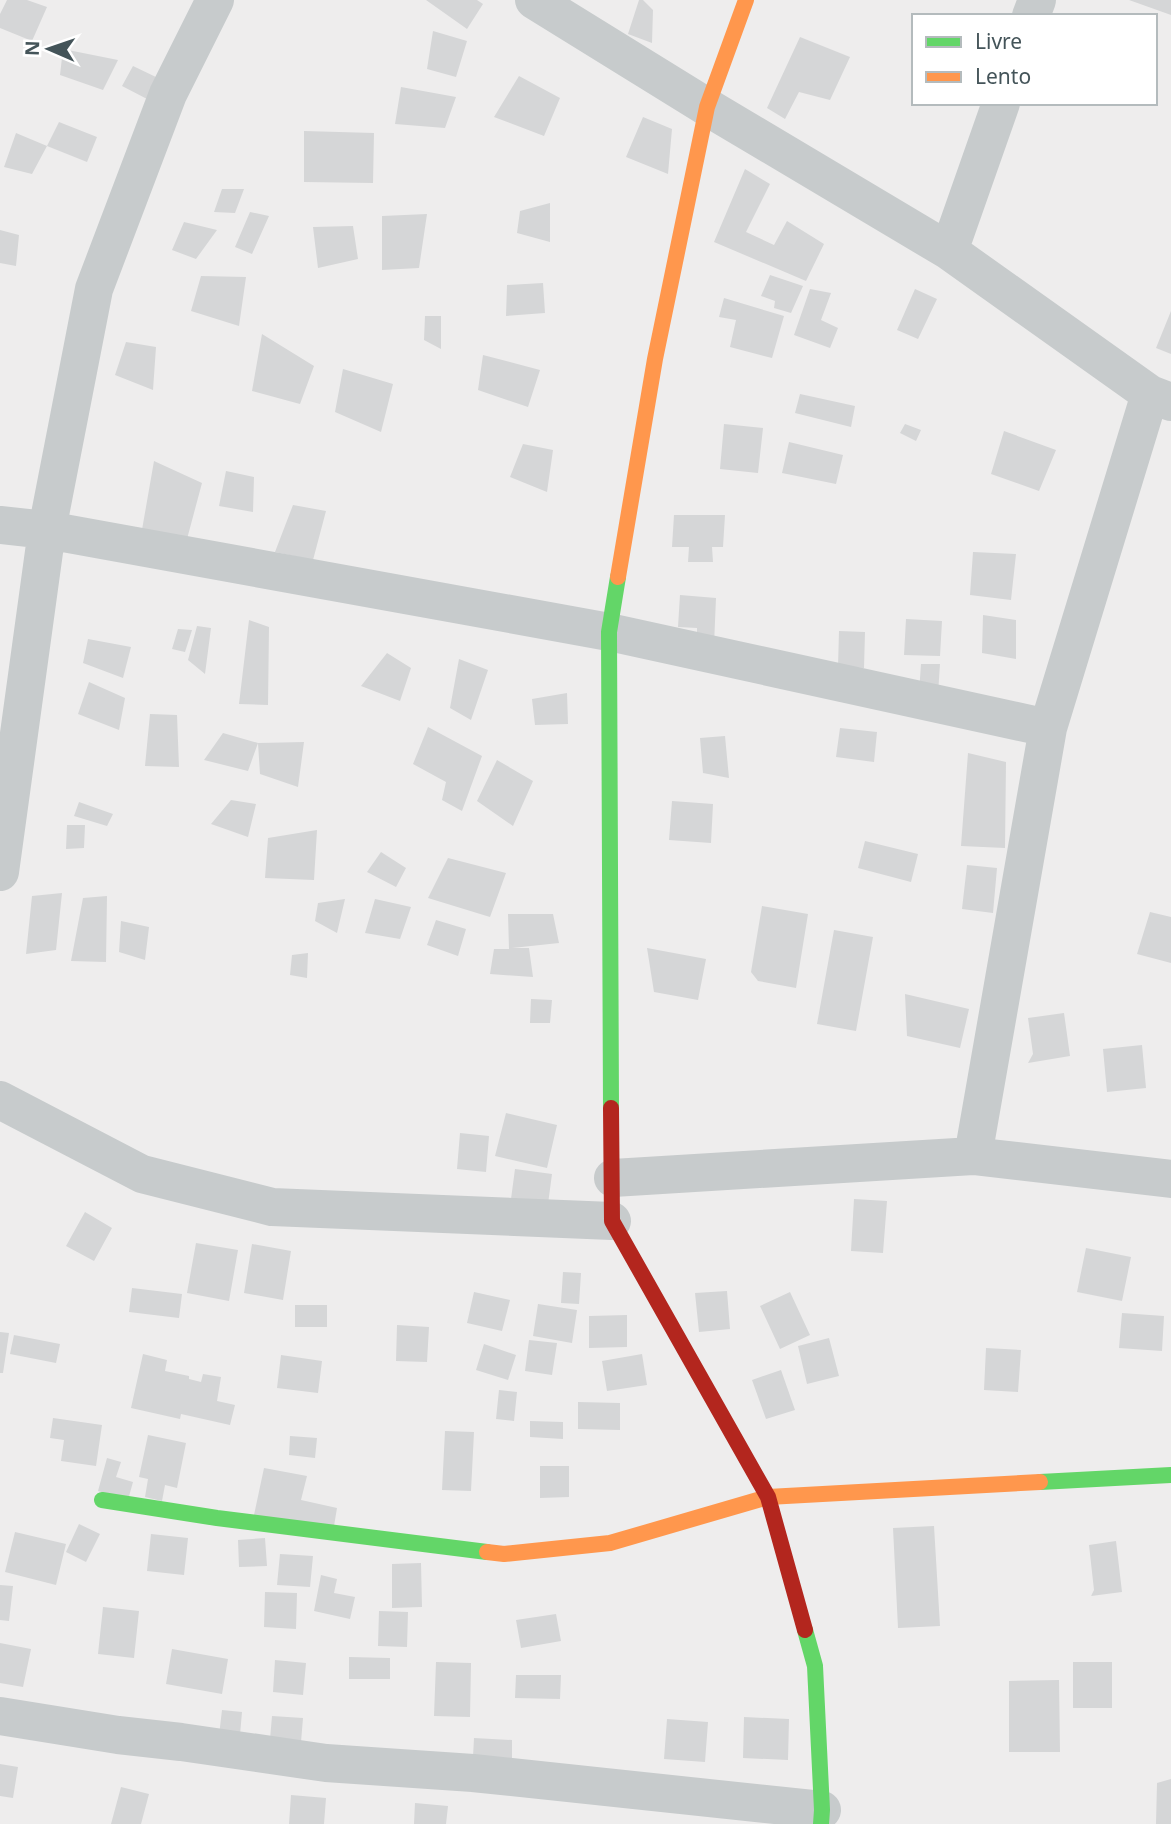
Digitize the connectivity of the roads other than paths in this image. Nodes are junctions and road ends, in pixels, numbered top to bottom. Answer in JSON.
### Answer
{"nodes":[{"id":1,"x":215,"y":0,"type":"edge"},
{"id":2,"x":534,"y":0,"type":"edge"},
{"id":3,"x":746,"y":0,"type":"edge"},
{"id":4,"x":1000,"y":105,"type":"edge"},
{"id":5,"x":707,"y":107,"type":"junction"},
{"id":6,"x":950,"y":251,"type":"junction"},
{"id":7,"x":1161,"y":398,"type":"edge"},
{"id":8,"x":0,"y":525,"type":"edge"},
{"id":9,"x":47,"y":530,"type":"junction"},
{"id":10,"x":609,"y":632,"type":"junction"},
{"id":11,"x":1048,"y":728,"type":"junction"},
{"id":12,"x":0,"y":872,"type":"edge"},
{"id":13,"x":0,"y":1100,"type":"edge"},
{"id":14,"x":973,"y":1156,"type":"junction"},
{"id":15,"x":613,"y":1178,"type":"junction"},
{"id":16,"x":1171,"y":1179,"type":"edge"},
{"id":17,"x":612,"y":1221,"type":"junction"},
{"id":18,"x":1171,"y":1475,"type":"edge"},
{"id":19,"x":768,"y":1497,"type":"junction"},
{"id":20,"x":102,"y":1500,"type":"dead end"},
{"id":21,"x":0,"y":1716,"type":"edge"},
{"id":22,"x":821,"y":1817,"type":"edge"}],
"edges":[{"from":1,"to":9,"type":"street"},
{"from":2,"to":5,"type":"street"},
{"from":3,"to":5,"type":"street"},
{"from":4,"to":6,"type":"street"},
{"from":5,"to":6,"type":"street"},
{"from":5,"to":10,"type":"street"},
{"from":6,"to":7,"type":"street"},
{"from":7,"to":11,"type":"street"},
{"from":8,"to":9,"type":"street"},
{"from":9,"to":10,"type":"street"},
{"from":9,"to":12,"type":"street"},
{"from":10,"to":11,"type":"street"},
{"from":10,"to":15,"type":"street"},
{"from":11,"to":14,"type":"street"},
{"from":13,"to":17,"type":"street"},
{"from":14,"to":15,"type":"street"},
{"from":14,"to":16,"type":"street"},
{"from":15,"to":17,"type":"street"},
{"from":17,"to":19,"type":"street"},
{"from":18,"to":19,"type":"street"},
{"from":19,"to":20,"type":"street"},
{"from":19,"to":22,"type":"street"},
{"from":21,"to":22,"type":"street"}]}
